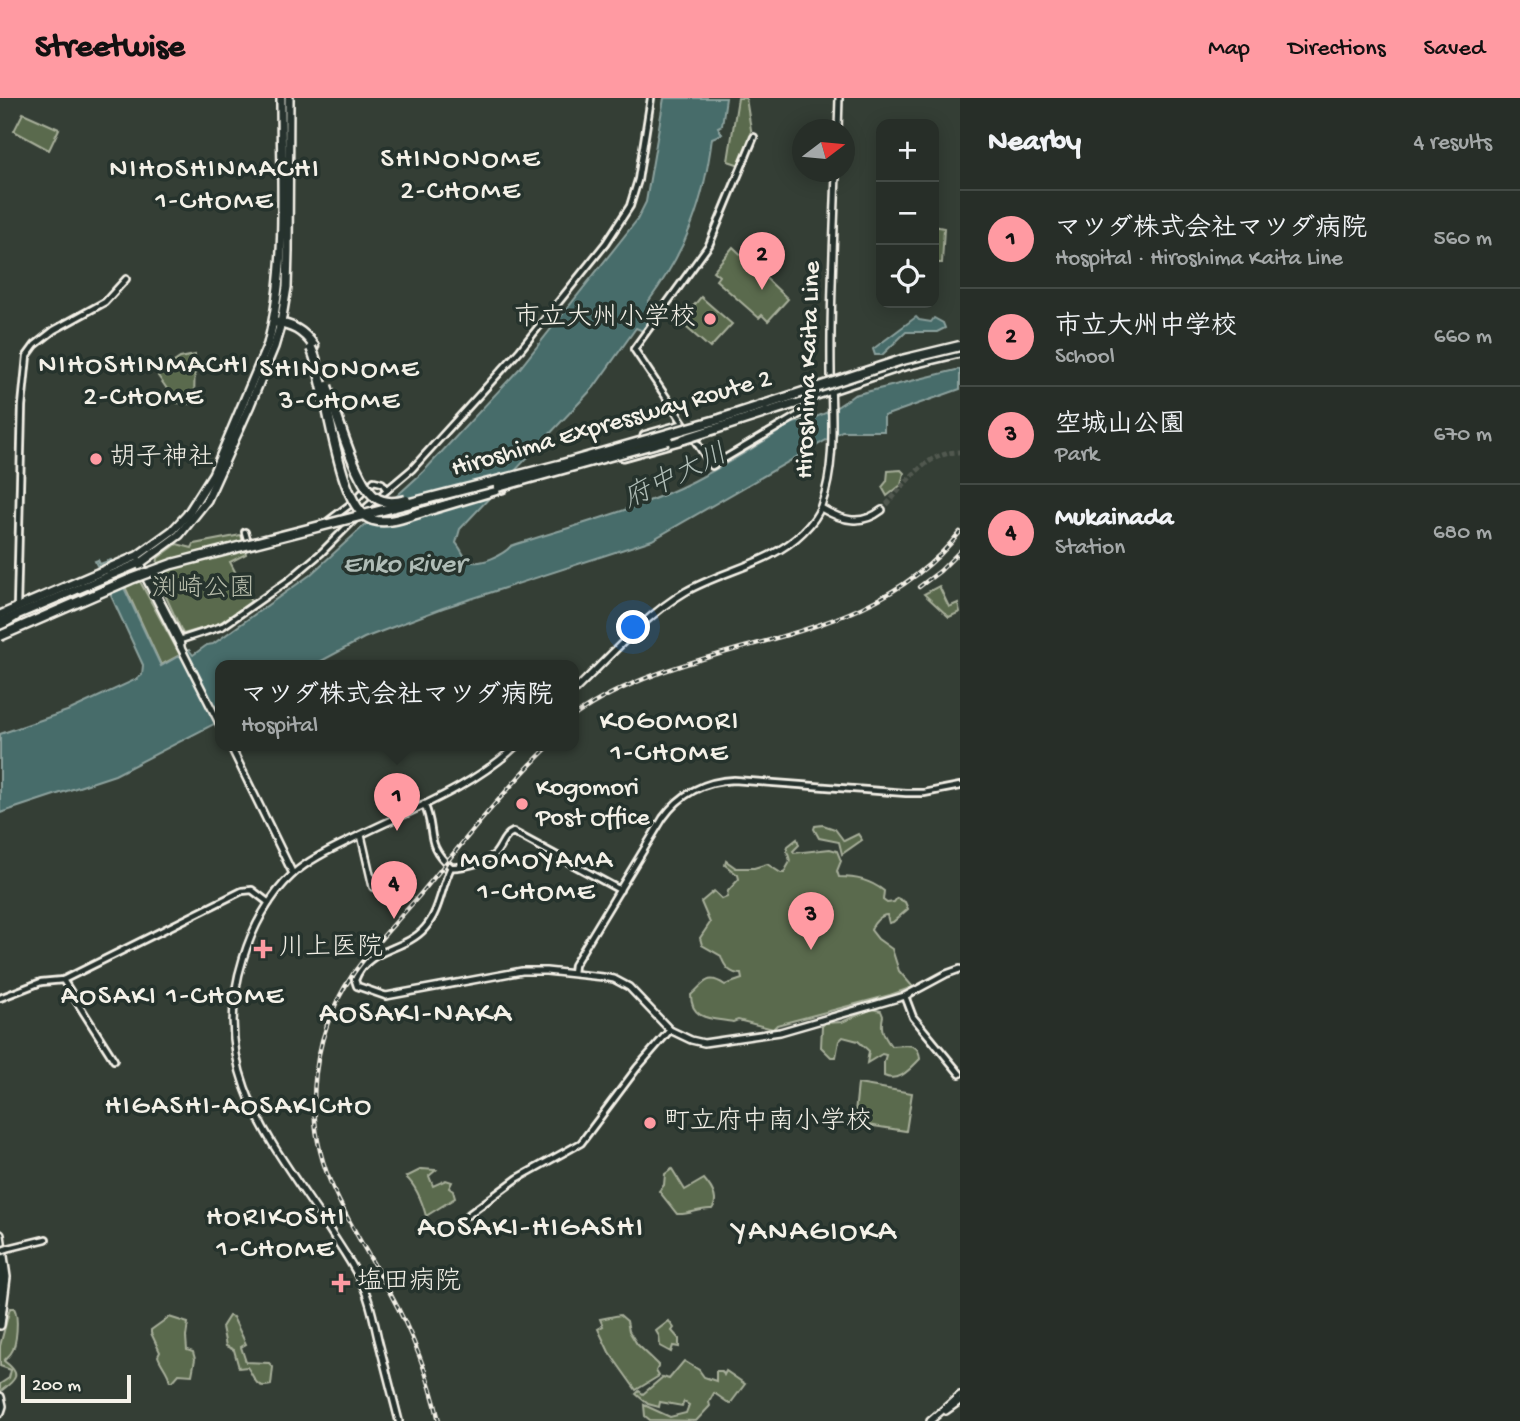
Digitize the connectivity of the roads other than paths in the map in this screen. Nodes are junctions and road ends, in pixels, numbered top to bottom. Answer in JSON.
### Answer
{"nodes":[{"id":1,"x":281,"y":98,"type":"edge"},
{"id":2,"x":289,"y":98,"type":"edge"},
{"id":3,"x":651,"y":98,"type":"edge"},
{"id":4,"x":839,"y":98,"type":"edge"},
{"id":5,"x":838,"y":119,"type":"edge"},
{"id":6,"x":754,"y":136,"type":"dead end"},
{"id":7,"x":836,"y":182,"type":"edge"},
{"id":8,"x":126,"y":279,"type":"dead end"},
{"id":9,"x":277,"y":322,"type":"junction"},
{"id":10,"x":312,"y":347,"type":"junction"},
{"id":11,"x":960,"y":349,"type":"edge"},
{"id":12,"x":831,"y":380,"type":"junction"},
{"id":13,"x":801,"y":390,"type":"joint"},
{"id":14,"x":832,"y":391,"type":"junction"},
{"id":15,"x":808,"y":398,"type":"junction"},
{"id":16,"x":560,"y":468,"type":"junction"},
{"id":17,"x":535,"y":474,"type":"junction"},
{"id":18,"x":387,"y":490,"type":"junction"},
{"id":19,"x":821,"y":508,"type":"junction"},
{"id":20,"x":882,"y":510,"type":"tunnel mouth"},
{"id":21,"x":245,"y":532,"type":"dead end"},
{"id":22,"x":139,"y":561,"type":"junction"},
{"id":23,"x":18,"y":611,"type":"junction"},
{"id":24,"x":0,"y":613,"type":"edge"},
{"id":25,"x":0,"y":622,"type":"edge"},
{"id":26,"x":0,"y":628,"type":"edge"},
{"id":27,"x":0,"y":636,"type":"edge"},
{"id":28,"x":179,"y":643,"type":"junction"},
{"id":29,"x":579,"y":686,"type":"edge"},
{"id":30,"x":215,"y":715,"type":"edge"},
{"id":31,"x":233,"y":751,"type":"edge"},
{"id":32,"x":510,"y":751,"type":"edge"},
{"id":33,"x":960,"y":786,"type":"edge"},
{"id":34,"x":423,"y":804,"type":"junction"},
{"id":35,"x":361,"y":835,"type":"junction"},
{"id":36,"x":451,"y":867,"type":"junction"},
{"id":37,"x":293,"y":874,"type":"junction"},
{"id":38,"x":373,"y":887,"type":"dead end"},
{"id":39,"x":620,"y":890,"type":"junction"},
{"id":40,"x":269,"y":903,"type":"junction"},
{"id":41,"x":960,"y":969,"type":"edge"},
{"id":42,"x":573,"y":973,"type":"junction"},
{"id":43,"x":62,"y":980,"type":"junction"},
{"id":44,"x":386,"y":996,"type":"joint"},
{"id":45,"x":905,"y":996,"type":"junction"},
{"id":46,"x":0,"y":998,"type":"edge"},
{"id":47,"x":670,"y":1030,"type":"junction"},
{"id":48,"x":114,"y":1060,"type":"dead end"},
{"id":49,"x":960,"y":1074,"type":"edge"},
{"id":50,"x":468,"y":1215,"type":"dead end"},
{"id":51,"x":0,"y":1232,"type":"edge"},
{"id":52,"x":46,"y":1239,"type":"dead end"},
{"id":53,"x":0,"y":1251,"type":"edge"},
{"id":54,"x":0,"y":1260,"type":"edge"},
{"id":55,"x":0,"y":1291,"type":"edge"},
{"id":56,"x":0,"y":1325,"type":"edge"},
{"id":57,"x":960,"y":1395,"type":"edge"},
{"id":58,"x":0,"y":1397,"type":"edge"},
{"id":59,"x":960,"y":1401,"type":"edge"},
{"id":60,"x":0,"y":1412,"type":"edge"},
{"id":61,"x":931,"y":1420,"type":"edge"},
{"id":62,"x":399,"y":1421,"type":"edge"}],
"edges":[{"from":1,"to":9,"type":"highway"},
{"from":2,"to":9,"type":"highway"},
{"from":3,"to":18,"type":"street"},
{"from":4,"to":5,"type":"main road"},
{"from":6,"to":15,"type":"street"},
{"from":7,"to":12,"type":"main road","name":"Hiroshima Kaita Line"},
{"from":8,"to":23,"type":"street"},
{"from":9,"to":10,"type":"highway"},
{"from":9,"to":22,"type":"highway"},
{"from":10,"to":17,"type":"highway","bridge":true},
{"from":10,"to":17,"type":"highway","bridge":true},
{"from":11,"to":12,"type":"street"},
{"from":11,"to":14,"type":"street"},
{"from":11,"to":16,"type":"highway","name":"Hiroshima Expressway Route 2","bridge":true},
{"from":12,"to":13,"type":"street"},
{"from":12,"to":14,"type":"main road","name":"Hiroshima Kaita Line"},
{"from":13,"to":16,"type":"highway","bridge":true},
{"from":14,"to":15,"type":"street"},
{"from":14,"to":19,"type":"main road","name":"Hiroshima Kaita Line"},
{"from":15,"to":16,"type":"highway","bridge":true},
{"from":16,"to":17,"type":"highway","name":"Hiroshima Expressway Route 2","bridge":true},
{"from":17,"to":27,"type":"highway","name":"Hiroshima Expressway Route 2","bridge":true},
{"from":18,"to":21,"type":"street"},
{"from":18,"to":28,"type":"street"},
{"from":19,"to":20,"type":"main road"},
{"from":19,"to":29,"type":"main road","name":"Hiroshima Kaita Line"},
{"from":22,"to":23,"type":"highway"},
{"from":22,"to":28,"type":"main road"},
{"from":23,"to":24,"type":"highway"},
{"from":23,"to":25,"type":"highway"},
{"from":23,"to":26,"type":"main road"},
{"from":28,"to":30,"type":"main road"},
{"from":31,"to":37,"type":"main road"},
{"from":32,"to":34,"type":"main road"},
{"from":33,"to":39,"type":"street"},
{"from":34,"to":35,"type":"main road"},
{"from":34,"to":36,"type":"street"},
{"from":35,"to":37,"type":"main road"},
{"from":35,"to":38,"type":"main road"},
{"from":36,"to":39,"type":"street"},
{"from":36,"to":44,"type":"street"},
{"from":37,"to":40,"type":"main road"},
{"from":39,"to":42,"type":"street"},
{"from":40,"to":43,"type":"street"},
{"from":40,"to":62,"type":"main road"},
{"from":41,"to":45,"type":"main road"},
{"from":42,"to":44,"type":"main road"},
{"from":42,"to":47,"type":"main road"},
{"from":43,"to":46,"type":"street"},
{"from":43,"to":48,"type":"street"},
{"from":45,"to":47,"type":"main road"},
{"from":45,"to":49,"type":"street"},
{"from":47,"to":50,"type":"street"},
{"from":51,"to":56,"type":"highway"},
{"from":52,"to":53,"type":"street","bridge":true},
{"from":54,"to":55,"type":"highway"},
{"from":57,"to":61,"type":"main road"},
{"from":58,"to":60,"type":"highway"},
{"from":59,"to":61,"type":"main road"}]}
